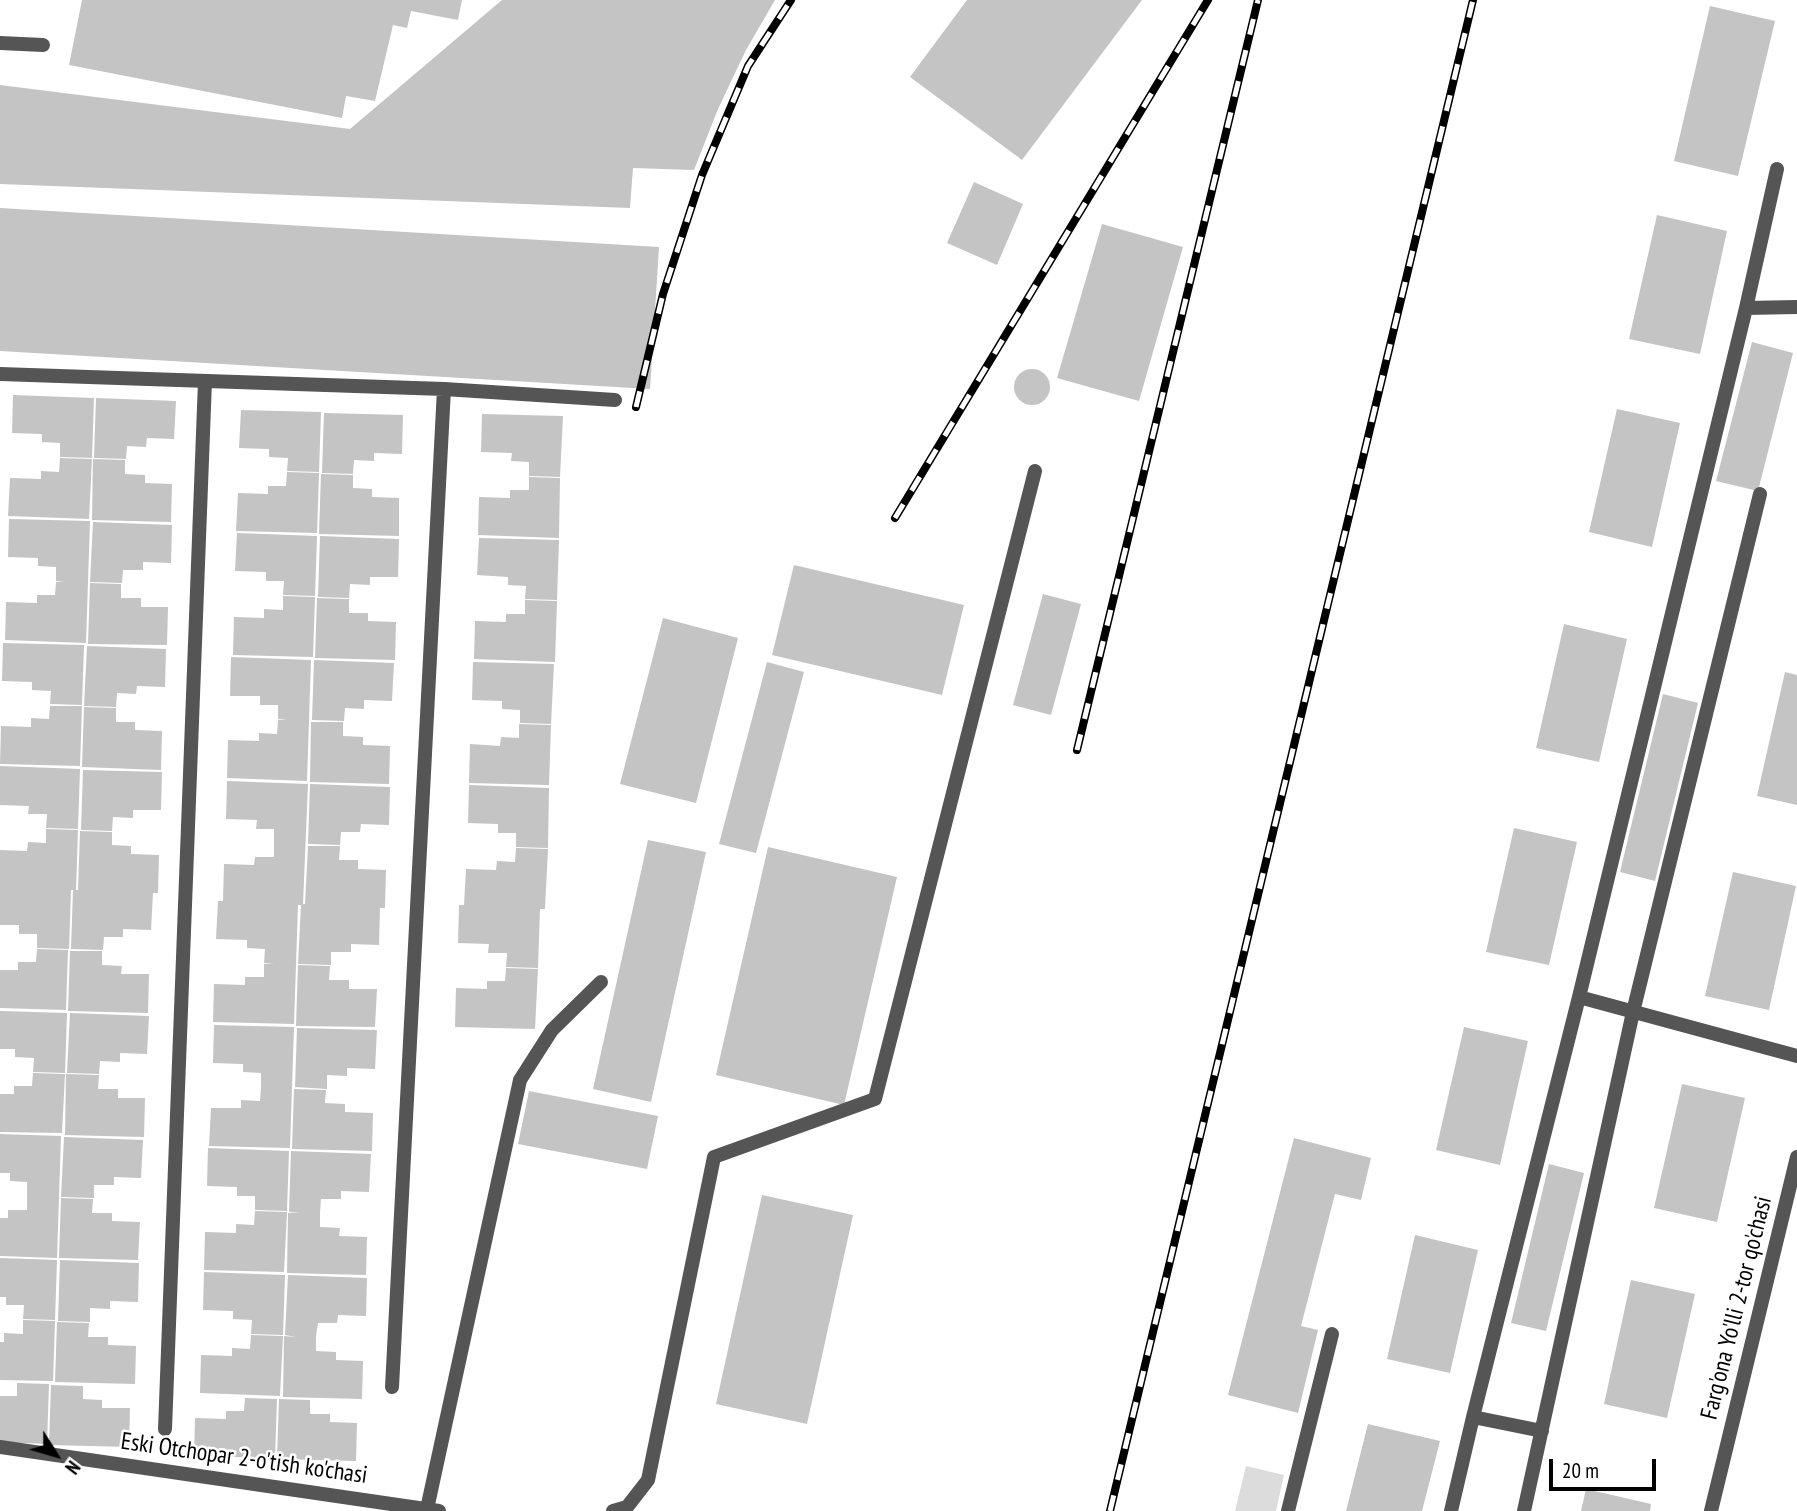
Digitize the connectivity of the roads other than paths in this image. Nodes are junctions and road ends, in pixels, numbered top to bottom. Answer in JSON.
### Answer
{"nodes":[{"id":1,"x":0,"y":43,"type":"edge"},
{"id":2,"x":43,"y":45,"type":"dead end"},
{"id":3,"x":1777,"y":169,"type":"dead end"},
{"id":4,"x":1797,"y":307,"type":"edge"},
{"id":5,"x":1746,"y":308,"type":"junction"},
{"id":6,"x":0,"y":374,"type":"edge"},
{"id":7,"x":205,"y":381,"type":"junction"},
{"id":8,"x":444,"y":389,"type":"junction"},
{"id":9,"x":615,"y":400,"type":"dead end"},
{"id":10,"x":1035,"y":471,"type":"dead end"},
{"id":11,"x":1760,"y":494,"type":"dead end"},
{"id":12,"x":601,"y":982,"type":"dead end"},
{"id":13,"x":1579,"y":997,"type":"junction"},
{"id":14,"x":1633,"y":1012,"type":"junction"},
{"id":15,"x":1797,"y":1056,"type":"edge"},
{"id":16,"x":1797,"y":1157,"type":"edge"},
{"id":17,"x":1332,"y":1334,"type":"dead end"},
{"id":18,"x":392,"y":1387,"type":"dead end"},
{"id":19,"x":1473,"y":1417,"type":"junction"},
{"id":20,"x":165,"y":1429,"type":"dead end"},
{"id":21,"x":1542,"y":1431,"type":"junction"},
{"id":22,"x":0,"y":1447,"type":"edge"},
{"id":23,"x":433,"y":1510,"type":"edge"},
{"id":24,"x":613,"y":1511,"type":"edge"},
{"id":25,"x":1288,"y":1511,"type":"edge"},
{"id":26,"x":1451,"y":1511,"type":"edge"},
{"id":27,"x":1524,"y":1511,"type":"edge"},
{"id":28,"x":1711,"y":1511,"type":"edge"}],
"edges":[{"from":1,"to":2,"type":"street"},
{"from":3,"to":5,"type":"street"},
{"from":4,"to":5,"type":"street"},
{"from":5,"to":13,"type":"street"},
{"from":6,"to":7,"type":"street"},
{"from":7,"to":8,"type":"street"},
{"from":7,"to":20,"type":"street"},
{"from":8,"to":9,"type":"street"},
{"from":8,"to":18,"type":"street"},
{"from":10,"to":24,"type":"street"},
{"from":11,"to":14,"type":"street"},
{"from":12,"to":23,"type":"street"},
{"from":13,"to":14,"type":"street"},
{"from":13,"to":19,"type":"street"},
{"from":14,"to":15,"type":"street"},
{"from":14,"to":21,"type":"street"},
{"from":16,"to":28,"type":"street","name":"Farg'ona Yo'lli 2-tor qo'chasi"},
{"from":17,"to":25,"type":"street"},
{"from":19,"to":21,"type":"street"},
{"from":19,"to":26,"type":"street"},
{"from":21,"to":27,"type":"street"},
{"from":22,"to":23,"type":"street","name":"Eski Otchopar 2-o'tish ko'chasi"}]}
